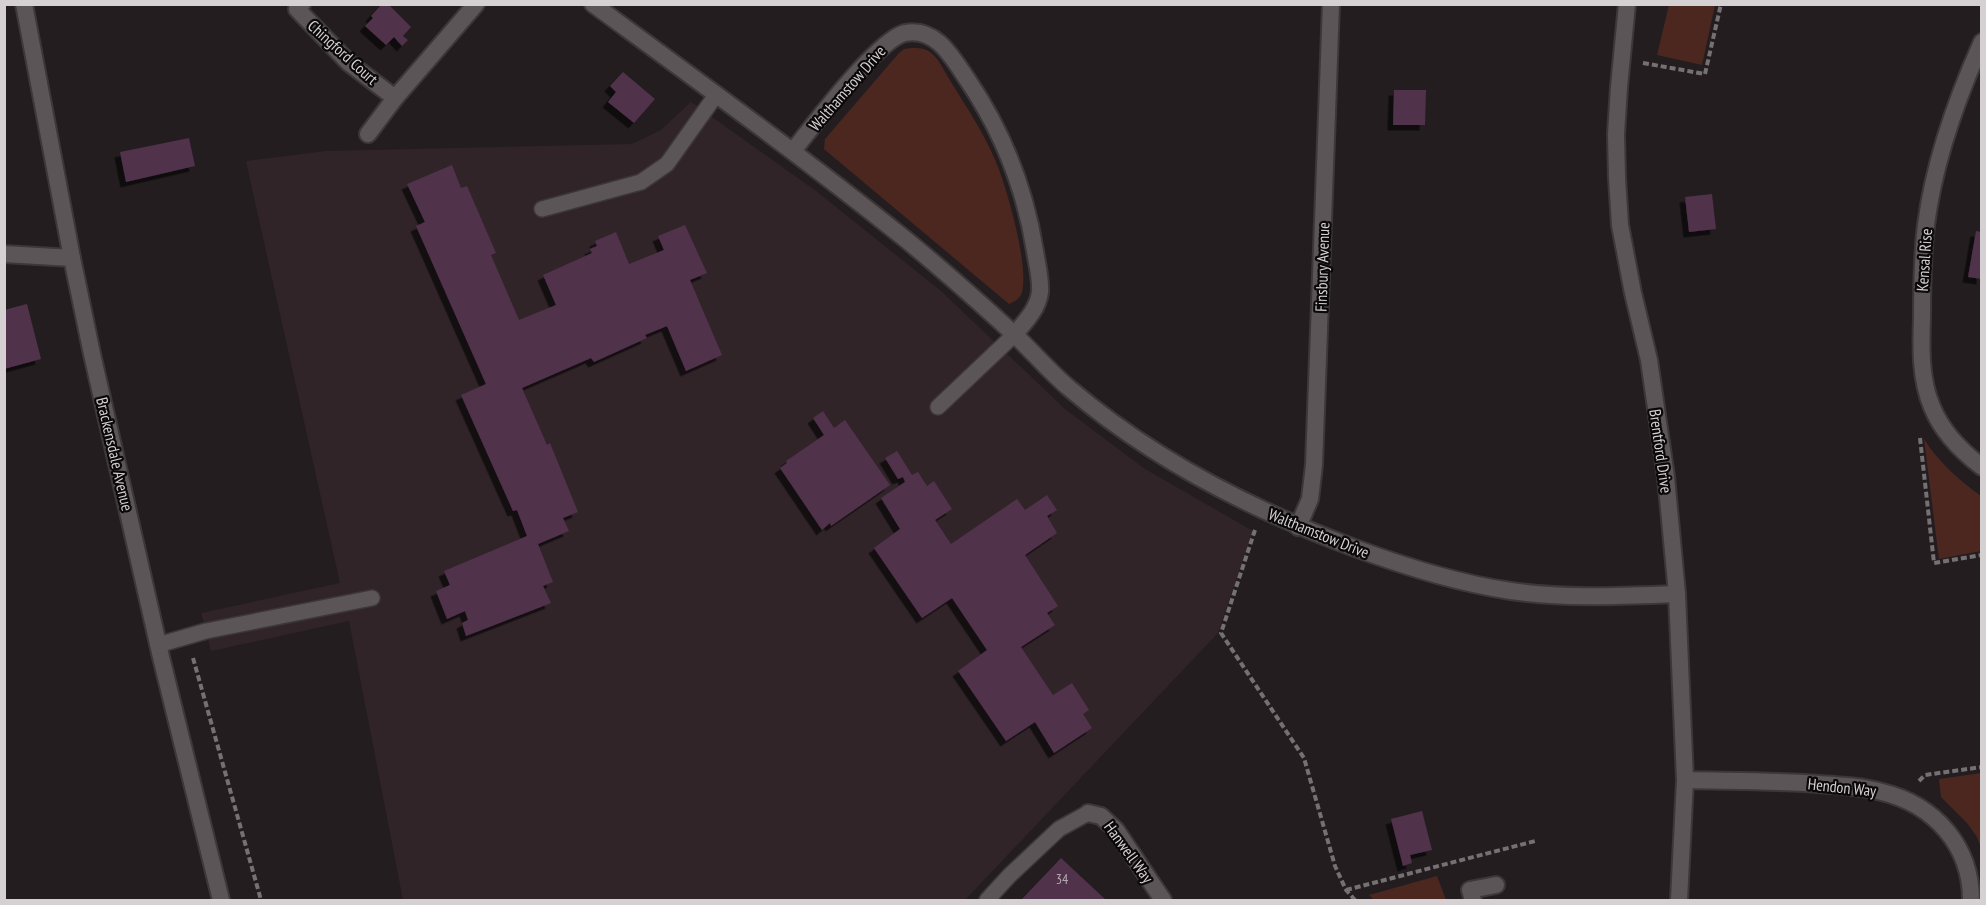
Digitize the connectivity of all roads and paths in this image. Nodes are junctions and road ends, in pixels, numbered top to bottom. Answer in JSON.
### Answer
{"nodes":[{"id":1,"x":24,"y":4,"type":"edge"},
{"id":2,"x":302,"y":4,"type":"edge"},
{"id":3,"x":476,"y":4,"type":"edge"},
{"id":4,"x":593,"y":4,"type":"edge"},
{"id":5,"x":1331,"y":4,"type":"edge"},
{"id":6,"x":1627,"y":4,"type":"edge"},
{"id":7,"x":1721,"y":4,"type":"edge"},
{"id":8,"x":1982,"y":42,"type":"edge"},
{"id":9,"x":1622,"y":60,"type":"junction"},
{"id":10,"x":716,"y":95,"type":"junction"},
{"id":11,"x":395,"y":98,"type":"junction"},
{"id":12,"x":368,"y":134,"type":"dead end"},
{"id":13,"x":793,"y":151,"type":"junction"},
{"id":14,"x":542,"y":209,"type":"dead end"},
{"id":15,"x":4,"y":254,"type":"edge"},
{"id":16,"x":72,"y":258,"type":"junction"},
{"id":17,"x":1014,"y":334,"type":"junction"},
{"id":18,"x":938,"y":407,"type":"dead end"},
{"id":19,"x":1935,"y":412,"type":"junction"},
{"id":20,"x":1982,"y":466,"type":"edge"},
{"id":21,"x":1262,"y":510,"type":"junction"},
{"id":22,"x":1298,"y":527,"type":"junction"},
{"id":23,"x":1982,"y":555,"type":"edge"},
{"id":24,"x":1677,"y":594,"type":"junction"},
{"id":25,"x":372,"y":598,"type":"dead end"},
{"id":26,"x":188,"y":637,"type":"junction"},
{"id":27,"x":158,"y":645,"type":"junction"},
{"id":28,"x":1982,"y":767,"type":"edge"},
{"id":29,"x":1684,"y":780,"type":"junction"},
{"id":30,"x":1901,"y":798,"type":"junction"},
{"id":31,"x":1088,"y":813,"type":"joint"},
{"id":32,"x":1535,"y":841,"type":"dead end"},
{"id":33,"x":1496,"y":885,"type":"dead end"},
{"id":34,"x":1346,"y":890,"type":"junction"},
{"id":35,"x":221,"y":900,"type":"edge"},
{"id":36,"x":261,"y":900,"type":"edge"},
{"id":37,"x":987,"y":900,"type":"edge"},
{"id":38,"x":1163,"y":900,"type":"edge"},
{"id":39,"x":1354,"y":900,"type":"edge"},
{"id":40,"x":1473,"y":900,"type":"edge"},
{"id":41,"x":1679,"y":900,"type":"edge"},
{"id":42,"x":1971,"y":900,"type":"edge"}],
"edges":[{"from":1,"to":16,"type":"street","name":"Brackensdale Avenue"},
{"from":2,"to":11,"type":"street","name":"Chingford Court"},
{"from":3,"to":11,"type":"street"},
{"from":4,"to":10,"type":"street","name":"Walthamstow Drive"},
{"from":5,"to":22,"type":"street","name":"Finsbury Avenue"},
{"from":6,"to":9,"type":"street","name":"Brentford Drive"},
{"from":7,"to":9,"type":"path"},
{"from":8,"to":19,"type":"street","name":"Kensal Rise"},
{"from":9,"to":24,"type":"street","name":"Brentford Drive"},
{"from":10,"to":13,"type":"street","name":"Walthamstow Drive"},
{"from":10,"to":14,"type":"lane"},
{"from":11,"to":12,"type":"street"},
{"from":13,"to":17,"type":"street","name":"Walthamstow Drive"},
{"from":13,"to":17,"type":"street","name":"Walthamstow Drive"},
{"from":15,"to":16,"type":"street"},
{"from":16,"to":27,"type":"street","name":"Brackensdale Avenue"},
{"from":17,"to":18,"type":"lane"},
{"from":17,"to":21,"type":"street","name":"Walthamstow Drive"},
{"from":19,"to":20,"type":"street","name":"Kensal Rise"},
{"from":19,"to":23,"type":"path"},
{"from":21,"to":22,"type":"street","name":"Walthamstow Drive"},
{"from":21,"to":34,"type":"path"},
{"from":22,"to":24,"type":"street","name":"Walthamstow Drive"},
{"from":24,"to":29,"type":"street","name":"Brentford Drive"},
{"from":25,"to":26,"type":"lane"},
{"from":26,"to":27,"type":"lane"},
{"from":26,"to":36,"type":"path"},
{"from":27,"to":35,"type":"street","name":"Brackensdale Avenue"},
{"from":28,"to":30,"type":"path"},
{"from":29,"to":30,"type":"street","name":"Hendon Way"},
{"from":29,"to":41,"type":"street","name":"Brentford Drive"},
{"from":30,"to":42,"type":"street","name":"Hendon Way"},
{"from":31,"to":37,"type":"lane"},
{"from":31,"to":38,"type":"street","name":"Hanwell Way"},
{"from":32,"to":34,"type":"path"},
{"from":33,"to":40,"type":"street"},
{"from":34,"to":39,"type":"path"}]}
